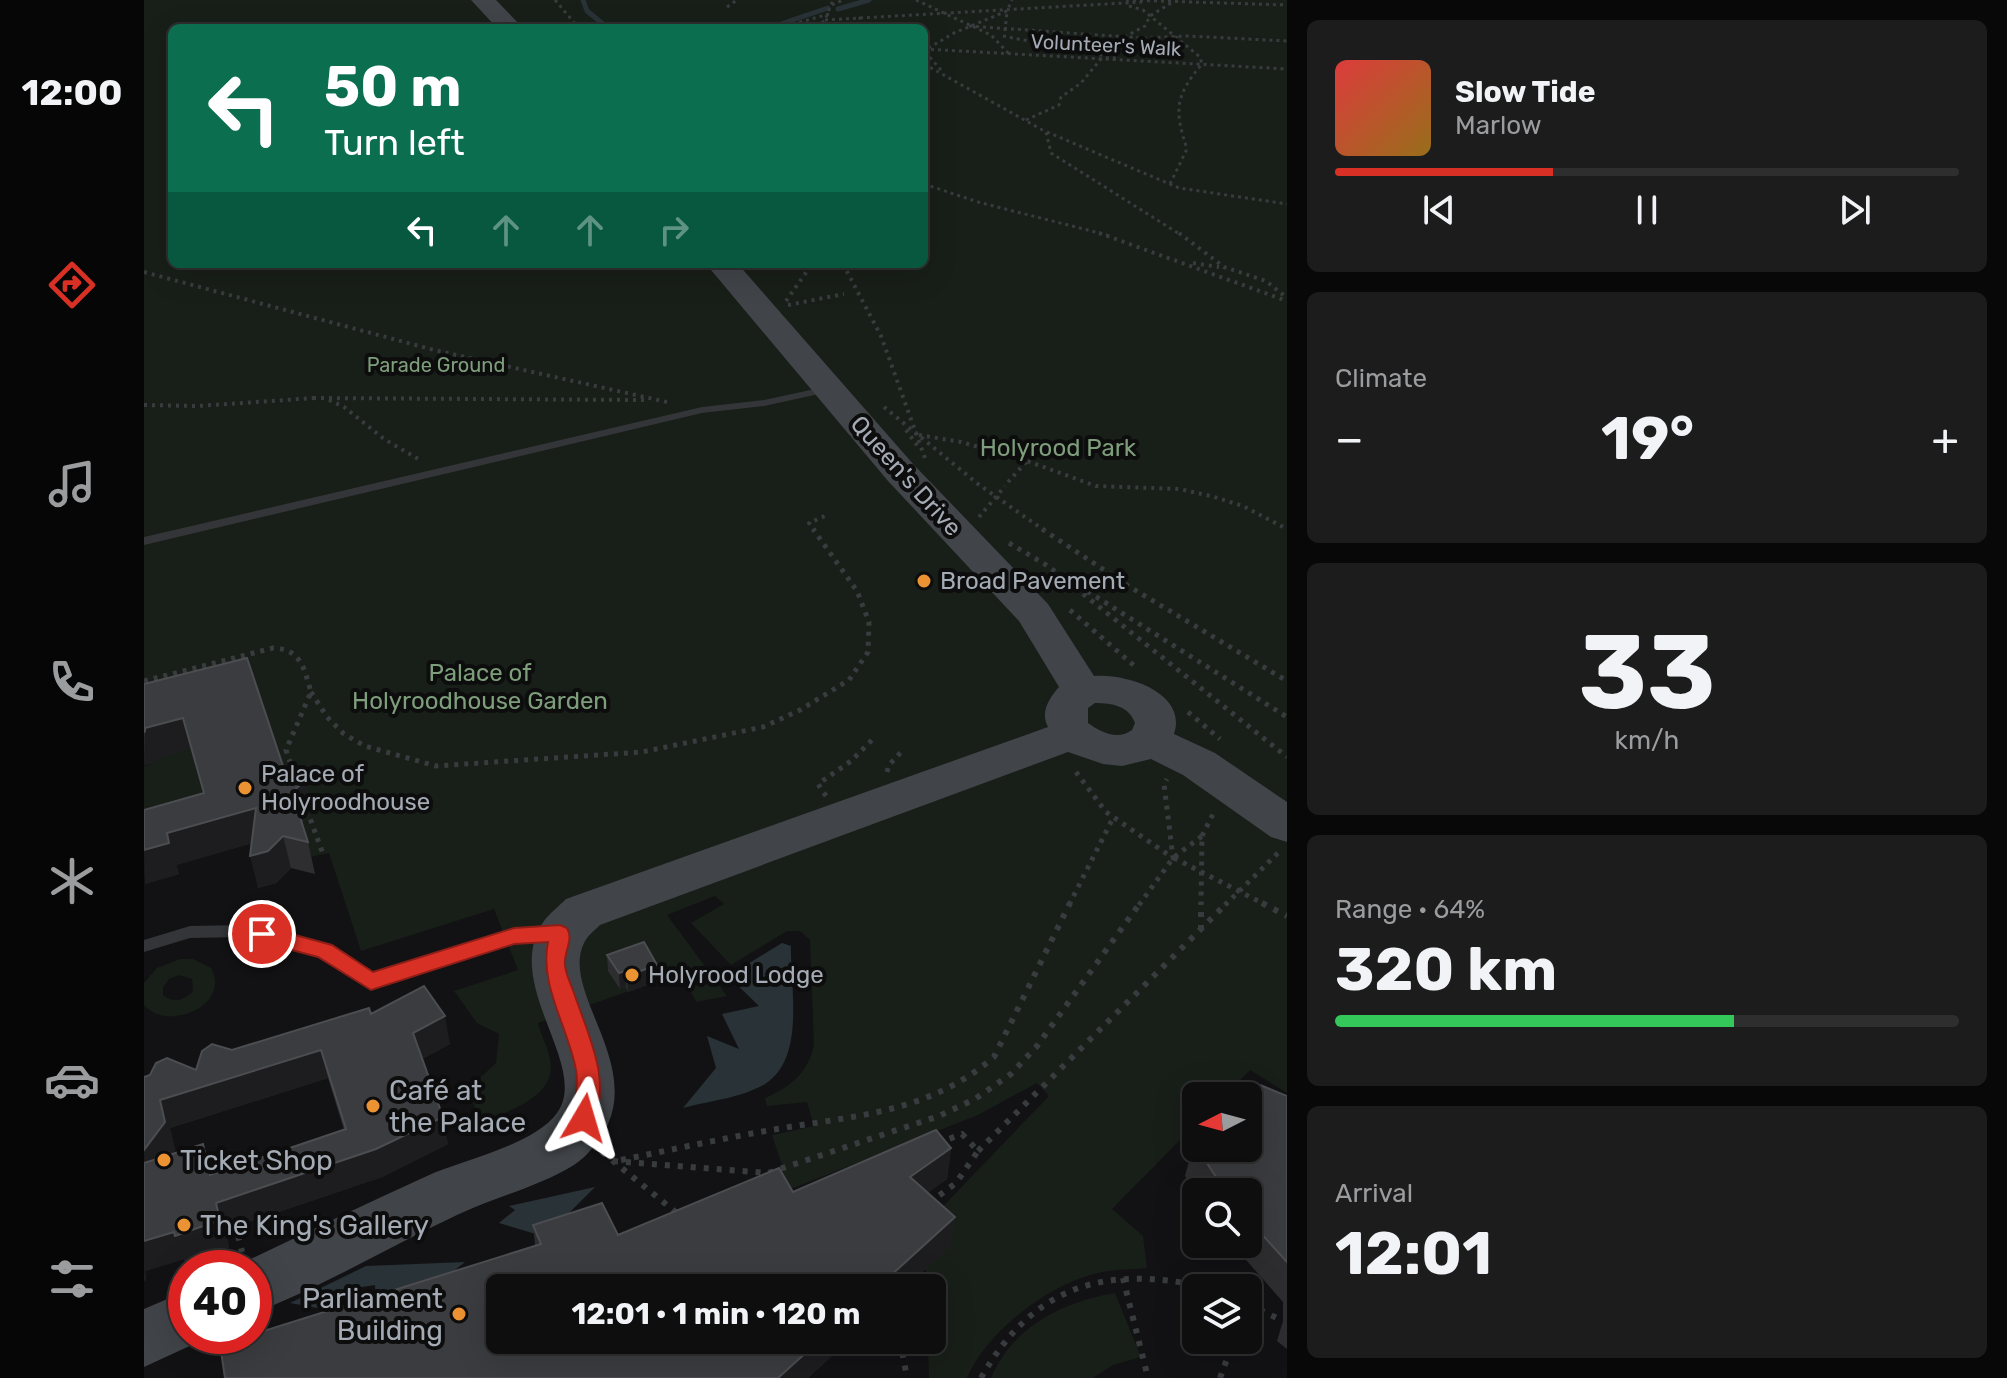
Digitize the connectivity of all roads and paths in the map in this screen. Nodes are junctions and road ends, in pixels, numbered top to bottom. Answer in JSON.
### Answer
{"nodes":[{"id":1,"x":483,"y":0,"type":"edge"},
{"id":2,"x":555,"y":0,"type":"edge"},
{"id":3,"x":737,"y":0,"type":"edge"},
{"id":4,"x":843,"y":0,"type":"edge"},
{"id":5,"x":916,"y":0,"type":"edge"},
{"id":6,"x":1012,"y":0,"type":"edge"},
{"id":7,"x":1126,"y":0,"type":"edge"},
{"id":8,"x":832,"y":2,"type":"edge"},
{"id":9,"x":1142,"y":2,"type":"junction"},
{"id":10,"x":1171,"y":3,"type":"junction"},
{"id":11,"x":1118,"y":4,"type":"junction"},
{"id":12,"x":1287,"y":5,"type":"edge"},
{"id":13,"x":727,"y":7,"type":"dead end"},
{"id":14,"x":1007,"y":11,"type":"junction"},
{"id":15,"x":937,"y":13,"type":"junction"},
{"id":16,"x":829,"y":14,"type":"junction"},
{"id":17,"x":1150,"y":16,"type":"junction"},
{"id":18,"x":859,"y":17,"type":"junction"},
{"id":19,"x":825,"y":20,"type":"junction"},
{"id":20,"x":507,"y":24,"type":"edge"},
{"id":21,"x":575,"y":24,"type":"edge"},
{"id":22,"x":793,"y":24,"type":"edge"},
{"id":23,"x":821,"y":24,"type":"edge"},
{"id":24,"x":865,"y":24,"type":"edge"},
{"id":25,"x":969,"y":26,"type":"junction"},
{"id":26,"x":1007,"y":29,"type":"junction"},
{"id":27,"x":1124,"y":37,"type":"junction"},
{"id":28,"x":1174,"y":37,"type":"junction"},
{"id":29,"x":1001,"y":38,"type":"junction"},
{"id":30,"x":1287,"y":41,"type":"edge"},
{"id":31,"x":928,"y":48,"type":"edge"},
{"id":32,"x":928,"y":49,"type":"edge"},
{"id":33,"x":1009,"y":54,"type":"junction"},
{"id":34,"x":928,"y":55,"type":"edge"},
{"id":35,"x":1104,"y":55,"type":"junction"},
{"id":36,"x":1098,"y":59,"type":"junction"},
{"id":37,"x":1129,"y":61,"type":"junction"},
{"id":38,"x":1202,"y":64,"type":"junction"},
{"id":39,"x":928,"y":66,"type":"edge"},
{"id":40,"x":1287,"y":69,"type":"edge"},
{"id":41,"x":945,"y":73,"type":"junction"},
{"id":42,"x":1026,"y":120,"type":"junction"},
{"id":43,"x":1046,"y":132,"type":"junction"},
{"id":44,"x":1170,"y":184,"type":"junction"},
{"id":45,"x":928,"y":185,"type":"edge"},
{"id":46,"x":1287,"y":204,"type":"edge"},
{"id":47,"x":1183,"y":262,"type":"junction"},
{"id":48,"x":1224,"y":267,"type":"junction"},
{"id":49,"x":724,"y":268,"type":"edge"},
{"id":50,"x":809,"y":268,"type":"edge"},
{"id":51,"x":845,"y":268,"type":"edge"},
{"id":52,"x":144,"y":272,"type":"edge"},
{"id":53,"x":844,"y":294,"type":"dead end"},
{"id":54,"x":1287,"y":300,"type":"edge"},
{"id":55,"x":829,"y":389,"type":"junction"},
{"id":56,"x":313,"y":398,"type":"junction"},
{"id":57,"x":657,"y":400,"type":"junction"},
{"id":58,"x":144,"y":405,"type":"edge"},
{"id":59,"x":702,"y":410,"type":"junction"},
{"id":60,"x":901,"y":423,"type":"dead end"},
{"id":61,"x":920,"y":437,"type":"junction"},
{"id":62,"x":925,"y":456,"type":"dead end"},
{"id":63,"x":1027,"y":461,"type":"junction"},
{"id":64,"x":442,"y":471,"type":"junction"},
{"id":65,"x":997,"y":496,"type":"junction"},
{"id":66,"x":827,"y":515,"type":"dead end"},
{"id":67,"x":973,"y":523,"type":"dead end"},
{"id":68,"x":1287,"y":529,"type":"edge"},
{"id":69,"x":998,"y":537,"type":"dead end"},
{"id":70,"x":144,"y":541,"type":"edge"},
{"id":71,"x":1048,"y":566,"type":"junction"},
{"id":72,"x":1068,"y":609,"type":"dead end"},
{"id":73,"x":171,"y":674,"type":"junction"},
{"id":74,"x":1147,"y":678,"type":"dead end"},
{"id":75,"x":144,"y":681,"type":"edge"},
{"id":76,"x":1287,"y":681,"type":"edge"},
{"id":77,"x":175,"y":685,"type":"edge"},
{"id":78,"x":311,"y":692,"type":"junction"},
{"id":79,"x":1183,"y":708,"type":"dead end"},
{"id":80,"x":1287,"y":717,"type":"edge"},
{"id":81,"x":1077,"y":733,"type":"junction"},
{"id":82,"x":876,"y":736,"type":"dead end"},
{"id":83,"x":1150,"y":740,"type":"junction"},
{"id":84,"x":1230,"y":747,"type":"dead end"},
{"id":85,"x":903,"y":750,"type":"dead end"},
{"id":86,"x":1287,"y":757,"type":"edge"},
{"id":87,"x":886,"y":777,"type":"dead end"},
{"id":88,"x":1164,"y":784,"type":"dead end"},
{"id":89,"x":301,"y":794,"type":"edge"},
{"id":90,"x":827,"y":798,"type":"dead end"},
{"id":91,"x":1218,"y":806,"type":"dead end"},
{"id":92,"x":306,"y":808,"type":"edge"},
{"id":93,"x":1113,"y":818,"type":"junction"},
{"id":94,"x":1202,"y":836,"type":"junction"},
{"id":95,"x":1285,"y":836,"type":"edge"},
{"id":96,"x":323,"y":854,"type":"dead end"},
{"id":97,"x":1173,"y":858,"type":"junction"},
{"id":98,"x":1202,"y":872,"type":"junction"},
{"id":99,"x":1240,"y":891,"type":"junction"},
{"id":100,"x":1287,"y":916,"type":"edge"},
{"id":101,"x":1201,"y":930,"type":"junction"},
{"id":102,"x":560,"y":933,"type":"junction"},
{"id":103,"x":144,"y":946,"type":"edge"},
{"id":104,"x":937,"y":1143,"type":"edge"},
{"id":105,"x":593,"y":1147,"type":"junction"},
{"id":106,"x":978,"y":1151,"type":"junction"},
{"id":107,"x":920,"y":1210,"type":"edge"},
{"id":108,"x":232,"y":1214,"type":"edge"},
{"id":109,"x":682,"y":1217,"type":"edge"},
{"id":110,"x":242,"y":1250,"type":"edge"},
{"id":111,"x":272,"y":1261,"type":"edge"},
{"id":112,"x":1123,"y":1277,"type":"junction"},
{"id":113,"x":1182,"y":1282,"type":"edge"},
{"id":114,"x":1262,"y":1311,"type":"edge"},
{"id":115,"x":1283,"y":1321,"type":"dead end"},
{"id":116,"x":168,"y":1328,"type":"edge"},
{"id":117,"x":144,"y":1339,"type":"edge"},
{"id":118,"x":903,"y":1354,"type":"edge"},
{"id":119,"x":1229,"y":1354,"type":"edge"},
{"id":120,"x":907,"y":1378,"type":"edge"},
{"id":121,"x":981,"y":1378,"type":"edge"},
{"id":122,"x":1148,"y":1378,"type":"edge"},
{"id":123,"x":1220,"y":1378,"type":"edge"}],
"edges":[{"from":1,"to":20,"type":"street"},
{"from":2,"to":21,"type":"path"},
{"from":3,"to":13,"type":"path"},
{"from":4,"to":8,"type":"path"},
{"from":5,"to":15,"type":"path"},
{"from":6,"to":14,"type":"path"},
{"from":7,"to":9,"type":"path"},
{"from":8,"to":16,"type":"path"},
{"from":9,"to":10,"type":"path"},
{"from":9,"to":11,"type":"path"},
{"from":10,"to":12,"type":"path"},
{"from":10,"to":17,"type":"path"},
{"from":11,"to":14,"type":"path"},
{"from":11,"to":17,"type":"path"},
{"from":14,"to":15,"type":"path"},
{"from":14,"to":25,"type":"path"},
{"from":14,"to":26,"type":"path"},
{"from":15,"to":18,"type":"path"},
{"from":15,"to":25,"type":"path"},
{"from":16,"to":19,"type":"path"},
{"from":16,"to":22,"type":"path"},
{"from":17,"to":27,"type":"path"},
{"from":17,"to":28,"type":"path"},
{"from":18,"to":19,"type":"path"},
{"from":18,"to":24,"type":"path"},
{"from":19,"to":23,"type":"path"},
{"from":25,"to":26,"type":"path"},
{"from":25,"to":29,"type":"path"},
{"from":25,"to":31,"type":"path"},
{"from":26,"to":27,"type":"path"},
{"from":26,"to":29,"type":"path"},
{"from":27,"to":28,"type":"path"},
{"from":27,"to":35,"type":"path"},
{"from":28,"to":30,"type":"path"},
{"from":28,"to":38,"type":"path"},
{"from":29,"to":33,"type":"path"},
{"from":29,"to":35,"type":"path"},
{"from":32,"to":33,"type":"path","name":"Volunteer's Walk"},
{"from":33,"to":36,"type":"path","name":"Volunteer's Walk"},
{"from":34,"to":41,"type":"path"},
{"from":35,"to":36,"type":"path"},
{"from":35,"to":37,"type":"path"},
{"from":36,"to":37,"type":"path","name":"Volunteer's Walk"},
{"from":36,"to":42,"type":"path"},
{"from":37,"to":38,"type":"path","name":"Volunteer's Walk"},
{"from":38,"to":40,"type":"path","name":"Volunteer's Walk"},
{"from":38,"to":44,"type":"path"},
{"from":39,"to":41,"type":"path"},
{"from":41,"to":42,"type":"path"},
{"from":42,"to":43,"type":"path"},
{"from":43,"to":44,"type":"path"},
{"from":43,"to":48,"type":"path"},
{"from":44,"to":46,"type":"path"},
{"from":45,"to":47,"type":"path"},
{"from":47,"to":48,"type":"path"},
{"from":47,"to":54,"type":"path"},
{"from":48,"to":54,"type":"path"},
{"from":49,"to":55,"type":"street","name":"Queen's Drive"},
{"from":50,"to":53,"type":"path"},
{"from":51,"to":61,"type":"path"},
{"from":52,"to":57,"type":"path"},
{"from":55,"to":59,"type":"lane"},
{"from":55,"to":81,"type":"street","name":"Queen's Drive"},
{"from":56,"to":57,"type":"path"},
{"from":56,"to":58,"type":"path"},
{"from":56,"to":64,"type":"path"},
{"from":57,"to":59,"type":"path"},
{"from":59,"to":64,"type":"lane"},
{"from":60,"to":62,"type":"path"},
{"from":61,"to":63,"type":"path"},
{"from":61,"to":65,"type":"path"},
{"from":63,"to":65,"type":"path"},
{"from":63,"to":68,"type":"path"},
{"from":64,"to":70,"type":"lane"},
{"from":65,"to":67,"type":"path"},
{"from":65,"to":76,"type":"path"},
{"from":66,"to":78,"type":"path"},
{"from":69,"to":71,"type":"path"},
{"from":71,"to":80,"type":"path"},
{"from":71,"to":86,"type":"path"},
{"from":72,"to":74,"type":"path"},
{"from":73,"to":75,"type":"path"},
{"from":73,"to":77,"type":"path"},
{"from":73,"to":78,"type":"path"},
{"from":78,"to":89,"type":"path"},
{"from":79,"to":84,"type":"path"},
{"from":81,"to":83,"type":"street"},
{"from":81,"to":83,"type":"street"},
{"from":81,"to":93,"type":"path"},
{"from":81,"to":102,"type":"street"},
{"from":82,"to":90,"type":"path"},
{"from":83,"to":95,"type":"street"},
{"from":85,"to":87,"type":"path"},
{"from":88,"to":97,"type":"path"},
{"from":91,"to":94,"type":"path"},
{"from":92,"to":96,"type":"path"},
{"from":93,"to":97,"type":"path"},
{"from":93,"to":105,"type":"path"},
{"from":94,"to":97,"type":"path"},
{"from":94,"to":98,"type":"path"},
{"from":95,"to":99,"type":"path"},
{"from":97,"to":98,"type":"path"},
{"from":97,"to":105,"type":"path"},
{"from":98,"to":99,"type":"path"},
{"from":98,"to":101,"type":"path"},
{"from":99,"to":100,"type":"path"},
{"from":99,"to":101,"type":"path"},
{"from":101,"to":106,"type":"path"},
{"from":102,"to":103,"type":"lane"},
{"from":102,"to":105,"type":"street"},
{"from":104,"to":106,"type":"path"},
{"from":105,"to":109,"type":"path"},
{"from":105,"to":111,"type":"street"},
{"from":106,"to":107,"type":"path"},
{"from":108,"to":110,"type":"path"},
{"from":112,"to":113,"type":"path"},
{"from":112,"to":121,"type":"path"},
{"from":112,"to":122,"type":"path"},
{"from":114,"to":115,"type":"path"},
{"from":116,"to":117,"type":"street"},
{"from":118,"to":120,"type":"path"},
{"from":119,"to":123,"type":"path"}]}
